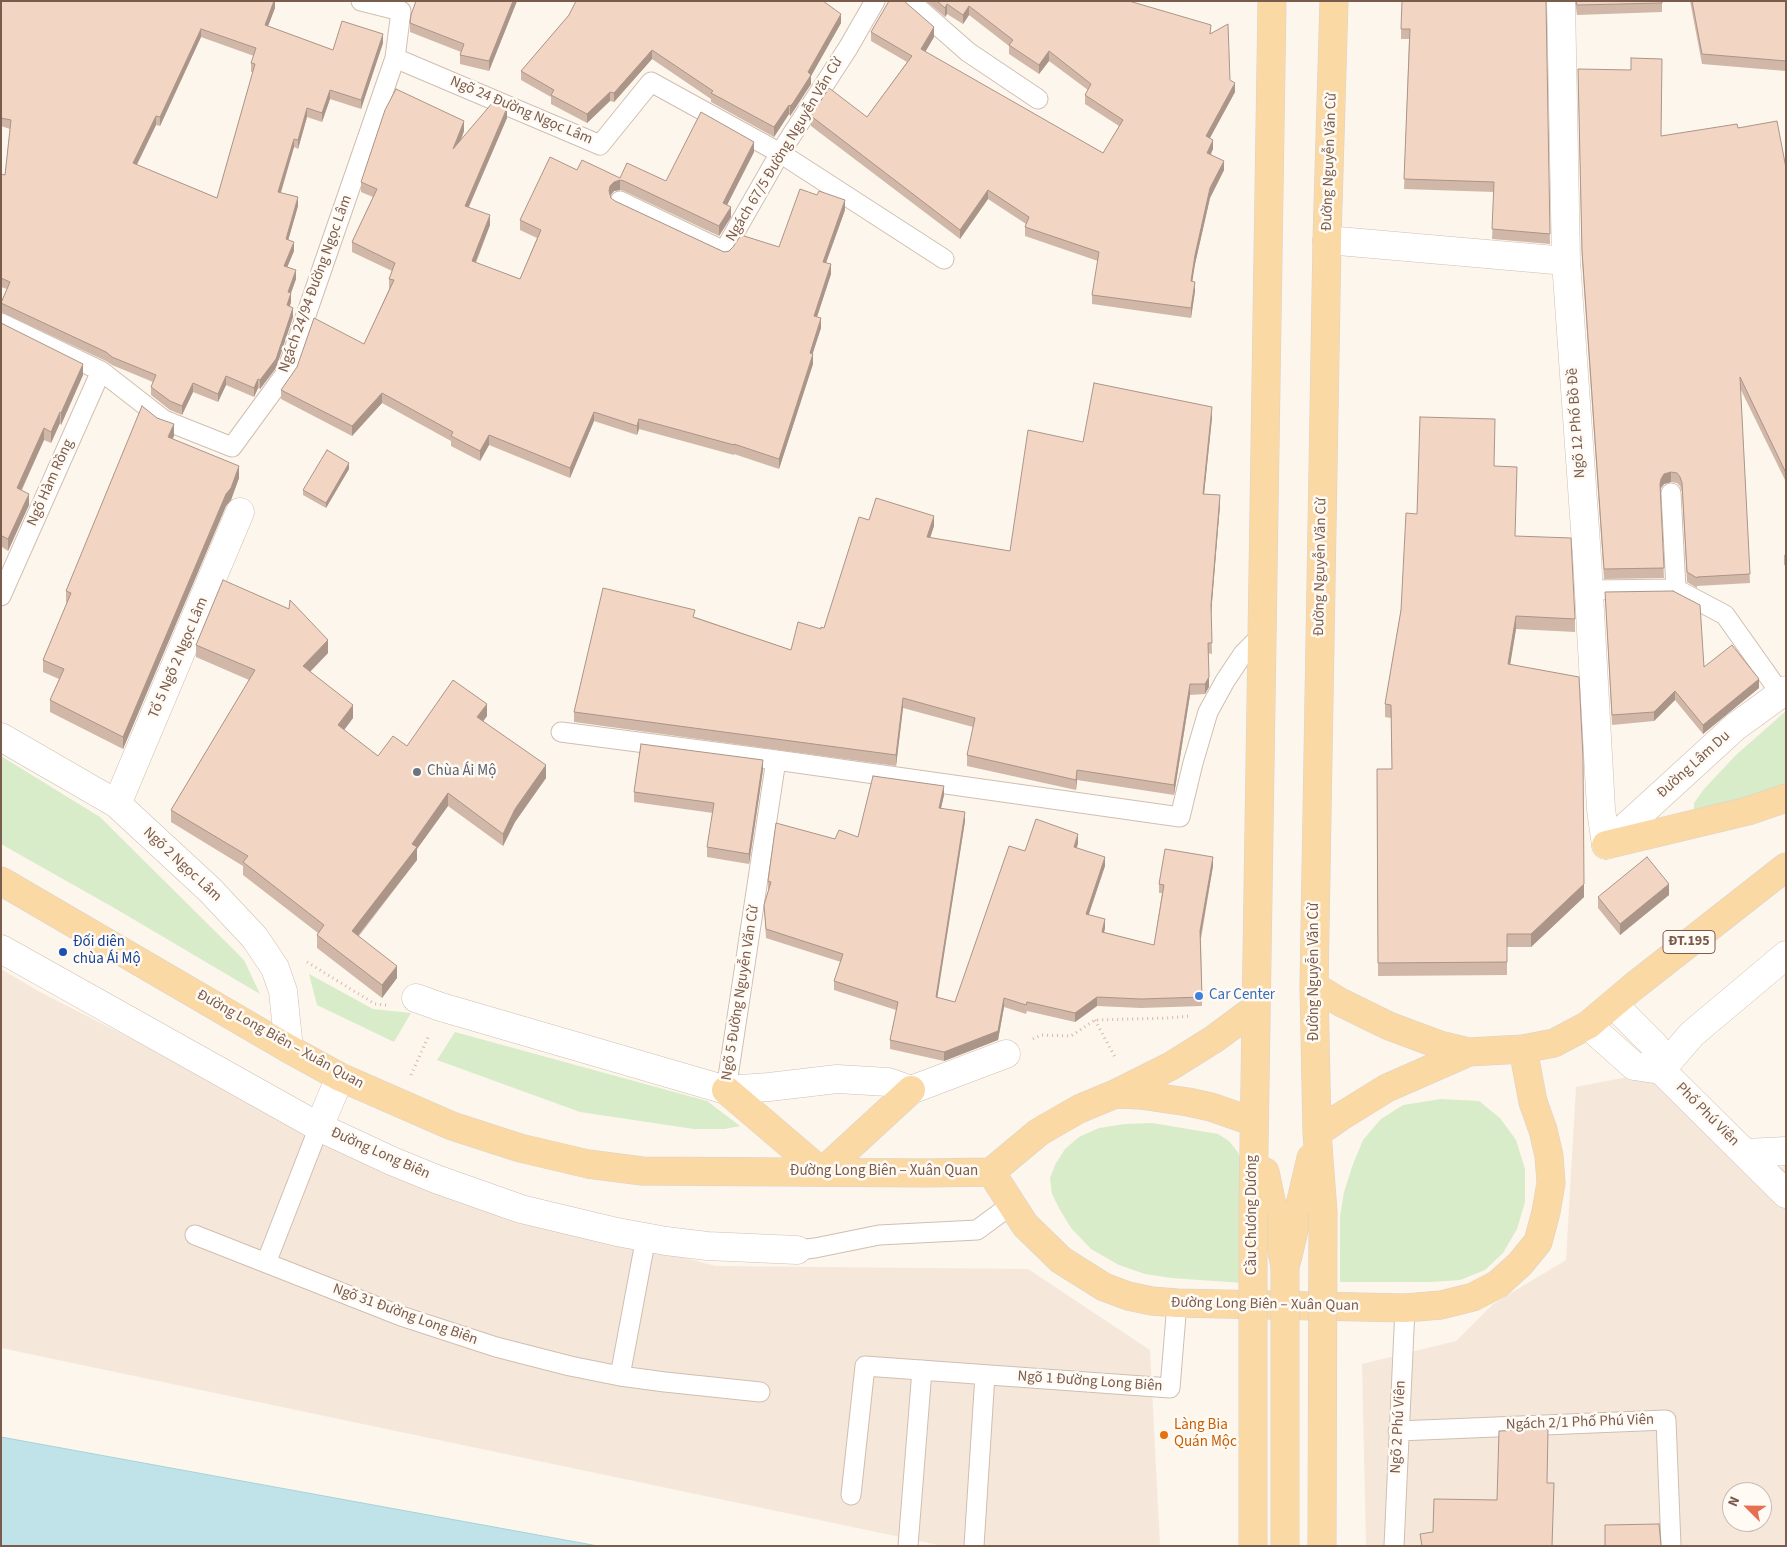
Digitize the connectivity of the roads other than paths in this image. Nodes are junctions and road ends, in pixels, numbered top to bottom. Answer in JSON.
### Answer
{"nodes":[{"id":1,"x":361,"y":1,"type":"edge"},
{"id":2,"x":874,"y":1,"type":"edge"},
{"id":3,"x":910,"y":1,"type":"edge"},
{"id":4,"x":1272,"y":1,"type":"edge"},
{"id":5,"x":1334,"y":1,"type":"edge"},
{"id":6,"x":1561,"y":1,"type":"edge"},
{"id":7,"x":395,"y":58,"type":"junction"},
{"id":8,"x":1038,"y":100,"type":"dead end"},
{"id":9,"x":780,"y":153,"type":"junction"},
{"id":10,"x":620,"y":201,"type":"edge"},
{"id":11,"x":1327,"y":240,"type":"junction"},
{"id":12,"x":944,"y":259,"type":"dead end"},
{"id":13,"x":1566,"y":261,"type":"junction"},
{"id":14,"x":1,"y":323,"type":"edge"},
{"id":15,"x":101,"y":371,"type":"junction"},
{"id":16,"x":1671,"y":492,"type":"dead end"},
{"id":17,"x":240,"y":512,"type":"dead end"},
{"id":18,"x":1676,"y":589,"type":"junction"},
{"id":19,"x":1589,"y":590,"type":"junction"},
{"id":20,"x":1,"y":596,"type":"edge"},
{"id":21,"x":1263,"y":634,"type":"junction"},
{"id":22,"x":1783,"y":692,"type":"edge"},
{"id":23,"x":561,"y":732,"type":"dead end"},
{"id":24,"x":1,"y":737,"type":"edge"},
{"id":25,"x":776,"y":760,"type":"junction"},
{"id":26,"x":1786,"y":798,"type":"edge"},
{"id":27,"x":117,"y":804,"type":"junction"},
{"id":28,"x":1606,"y":845,"type":"junction"},
{"id":29,"x":1786,"y":867,"type":"edge"},
{"id":30,"x":1,"y":881,"type":"edge"},
{"id":31,"x":1,"y":948,"type":"edge"},
{"id":32,"x":1786,"y":955,"type":"edge"},
{"id":33,"x":1314,"y":986,"type":"junction"},
{"id":34,"x":429,"y":1003,"type":"road end"},
{"id":35,"x":1613,"y":1004,"type":"junction"},
{"id":36,"x":1256,"y":1008,"type":"junction"},
{"id":37,"x":1588,"y":1025,"type":"junction"},
{"id":38,"x":289,"y":1049,"type":"junction"},
{"id":39,"x":1524,"y":1049,"type":"junction"},
{"id":40,"x":1469,"y":1052,"type":"junction"},
{"id":41,"x":1006,"y":1054,"type":"road end"},
{"id":42,"x":1661,"y":1070,"type":"junction"},
{"id":43,"x":340,"y":1077,"type":"junction"},
{"id":44,"x":726,"y":1090,"type":"junction"},
{"id":45,"x":911,"y":1090,"type":"junction"},
{"id":46,"x":1115,"y":1094,"type":"junction"},
{"id":47,"x":1254,"y":1122,"type":"junction"},
{"id":48,"x":319,"y":1127,"type":"junction"},
{"id":49,"x":1317,"y":1133,"type":"junction"},
{"id":50,"x":1786,"y":1151,"type":"edge"},
{"id":51,"x":1746,"y":1153,"type":"junction"},
{"id":52,"x":822,"y":1172,"type":"junction"},
{"id":53,"x":991,"y":1172,"type":"junction"},
{"id":54,"x":1786,"y":1194,"type":"edge"},
{"id":55,"x":1011,"y":1205,"type":"junction"},
{"id":56,"x":195,"y":1236,"type":"dead end"},
{"id":57,"x":646,"y":1237,"type":"junction"},
{"id":58,"x":797,"y":1250,"type":"joint"},
{"id":59,"x":266,"y":1263,"type":"junction"},
{"id":60,"x":1285,"y":1266,"type":"junction"},
{"id":61,"x":1177,"y":1303,"type":"junction"},
{"id":62,"x":1405,"y":1308,"type":"junction"},
{"id":63,"x":922,"y":1370,"type":"junction"},
{"id":64,"x":985,"y":1375,"type":"junction"},
{"id":65,"x":620,"y":1376,"type":"junction"},
{"id":66,"x":760,"y":1392,"type":"dead end"},
{"id":67,"x":1398,"y":1431,"type":"junction"},
{"id":68,"x":851,"y":1495,"type":"dead end"},
{"id":69,"x":908,"y":1546,"type":"edge"},
{"id":70,"x":974,"y":1546,"type":"edge"},
{"id":71,"x":1253,"y":1546,"type":"edge"},
{"id":72,"x":1285,"y":1546,"type":"edge"},
{"id":73,"x":1322,"y":1546,"type":"edge"},
{"id":74,"x":1394,"y":1546,"type":"edge"},
{"id":75,"x":1671,"y":1546,"type":"edge"}],
"edges":[{"from":1,"to":7,"type":"lane"},
{"from":2,"to":9,"type":"lane","name":"Ngách 67/5 Đường Nguyễn Văn Cừ"},
{"from":3,"to":8,"type":"lane"},
{"from":4,"to":21,"type":"main road"},
{"from":5,"to":11,"type":"main road","name":"Đường Nguyễn Văn Cừ"},
{"from":6,"to":13,"type":"street","name":"Ngõ 12 Phố Bồ Đề"},
{"from":7,"to":9,"type":"lane","name":"Ngõ 24 Đường Ngọc Lâm"},
{"from":7,"to":15,"type":"lane","name":"Ngách 24/94 Đường Ngọc Lâm"},
{"from":9,"to":10,"type":"lane","name":"Ngách 67/5 Đường Nguyễn Văn Cừ"},
{"from":9,"to":12,"type":"lane"},
{"from":11,"to":13,"type":"street"},
{"from":11,"to":33,"type":"main road","name":"Đường Nguyễn Văn Cừ"},
{"from":13,"to":19,"type":"street","name":"Ngõ 12 Phố Bồ Đề"},
{"from":14,"to":15,"type":"lane","name":"Ngách 24/94 Đường Ngọc Lâm"},
{"from":15,"to":20,"type":"lane","name":"Ngõ Hàm Rồng"},
{"from":16,"to":18,"type":"lane"},
{"from":17,"to":27,"type":"street","name":"Tổ 5 Ngõ 2 Ngọc Lâm"},
{"from":18,"to":19,"type":"lane"},
{"from":18,"to":22,"type":"lane"},
{"from":19,"to":28,"type":"street","name":"Ngõ 12 Phố Bồ Đề"},
{"from":21,"to":25,"type":"lane"},
{"from":21,"to":36,"type":"main road"},
{"from":22,"to":28,"type":"street","name":"Đường Lâm Du"},
{"from":23,"to":25,"type":"lane"},
{"from":24,"to":27,"type":"street","name":"Ngõ 2 Ngọc Lâm"},
{"from":25,"to":44,"type":"lane","name":"Ngõ 5 Đường Nguyễn Văn Cừ"},
{"from":26,"to":28,"type":"main road"},
{"from":27,"to":38,"type":"street","name":"Ngõ 2 Ngọc Lâm"},
{"from":29,"to":35,"type":"main road","number":"ĐT.195"},
{"from":30,"to":38,"type":"main road","name":"Đường Long Biên – Xuân Quan"},
{"from":31,"to":48,"type":"street","name":"Đường Long Biên"},
{"from":32,"to":42,"type":"street"},
{"from":33,"to":40,"type":"main road"},
{"from":33,"to":49,"type":"main road","name":"Đường Nguyễn Văn Cừ"},
{"from":34,"to":44,"type":"street"},
{"from":35,"to":37,"type":"main road","number":"ĐT.195"},
{"from":35,"to":42,"type":"street"},
{"from":36,"to":46,"type":"main road"},
{"from":36,"to":47,"type":"main road"},
{"from":37,"to":39,"type":"main road","number":"ĐT.195"},
{"from":37,"to":42,"type":"street"},
{"from":38,"to":43,"type":"main road","name":"Đường Long Biên – Xuân Quan"},
{"from":39,"to":40,"type":"main road"},
{"from":39,"to":62,"type":"main road","name":"Đường Long Biên – Xuân Quan"},
{"from":40,"to":49,"type":"main road"},
{"from":41,"to":45,"type":"street"},
{"from":42,"to":51,"type":"street","name":"Phố Phú Viên"},
{"from":43,"to":48,"type":"street"},
{"from":43,"to":52,"type":"main road","name":"Đường Long Biên – Xuân Quan"},
{"from":44,"to":45,"type":"street","name":"Ngõ 5 Đường Nguyễn Văn Cừ"},
{"from":44,"to":52,"type":"main road"},
{"from":45,"to":52,"type":"main road"},
{"from":46,"to":47,"type":"main road"},
{"from":46,"to":53,"type":"main road"},
{"from":47,"to":60,"type":"main road","name":"Cầu Chương Dương"},
{"from":47,"to":71,"type":"main road","name":"Cầu Chương Dương","bridge":true},
{"from":48,"to":57,"type":"street","name":"Đường Long Biên"},
{"from":48,"to":59,"type":"lane"},
{"from":49,"to":60,"type":"main road","name":"Cầu Chương Dương"},
{"from":49,"to":73,"type":"main road","bridge":true},
{"from":50,"to":51,"type":"street","name":"Phố Phú Viên"},
{"from":51,"to":54,"type":"street"},
{"from":52,"to":53,"type":"main road","name":"Đường Long Biên – Xuân Quan"},
{"from":53,"to":55,"type":"main road","name":"Đường Long Biên – Xuân Quan"},
{"from":55,"to":58,"type":"lane"},
{"from":55,"to":61,"type":"main road","name":"Đường Long Biên – Xuân Quan"},
{"from":56,"to":59,"type":"lane","name":"Ngõ 31 Đường Long Biên"},
{"from":57,"to":58,"type":"street","name":"Đường Long Biên"},
{"from":57,"to":65,"type":"lane"},
{"from":59,"to":65,"type":"lane","name":"Ngõ 31 Đường Long Biên"},
{"from":60,"to":72,"type":"main road","name":"Cầu Chương Dương","bridge":true},
{"from":61,"to":62,"type":"main road","name":"Đường Long Biên – Xuân Quan"},
{"from":61,"to":64,"type":"lane","name":"Ngõ 1 Đường Long Biên"},
{"from":62,"to":67,"type":"lane","name":"Ngõ 2 Phú Viên"},
{"from":63,"to":64,"type":"lane","name":"Ngõ 1 Đường Long Biên"},
{"from":63,"to":68,"type":"lane","name":"Ngõ 1 Đường Long Biên"},
{"from":63,"to":69,"type":"lane"},
{"from":64,"to":70,"type":"lane"},
{"from":65,"to":66,"type":"lane","name":"Ngõ 31 Đường Long Biên"},
{"from":67,"to":74,"type":"lane","name":"Ngõ 2 Phú Viên"},
{"from":67,"to":75,"type":"lane","name":"Ngách 2/1 Phố Phú Viên"}]}
